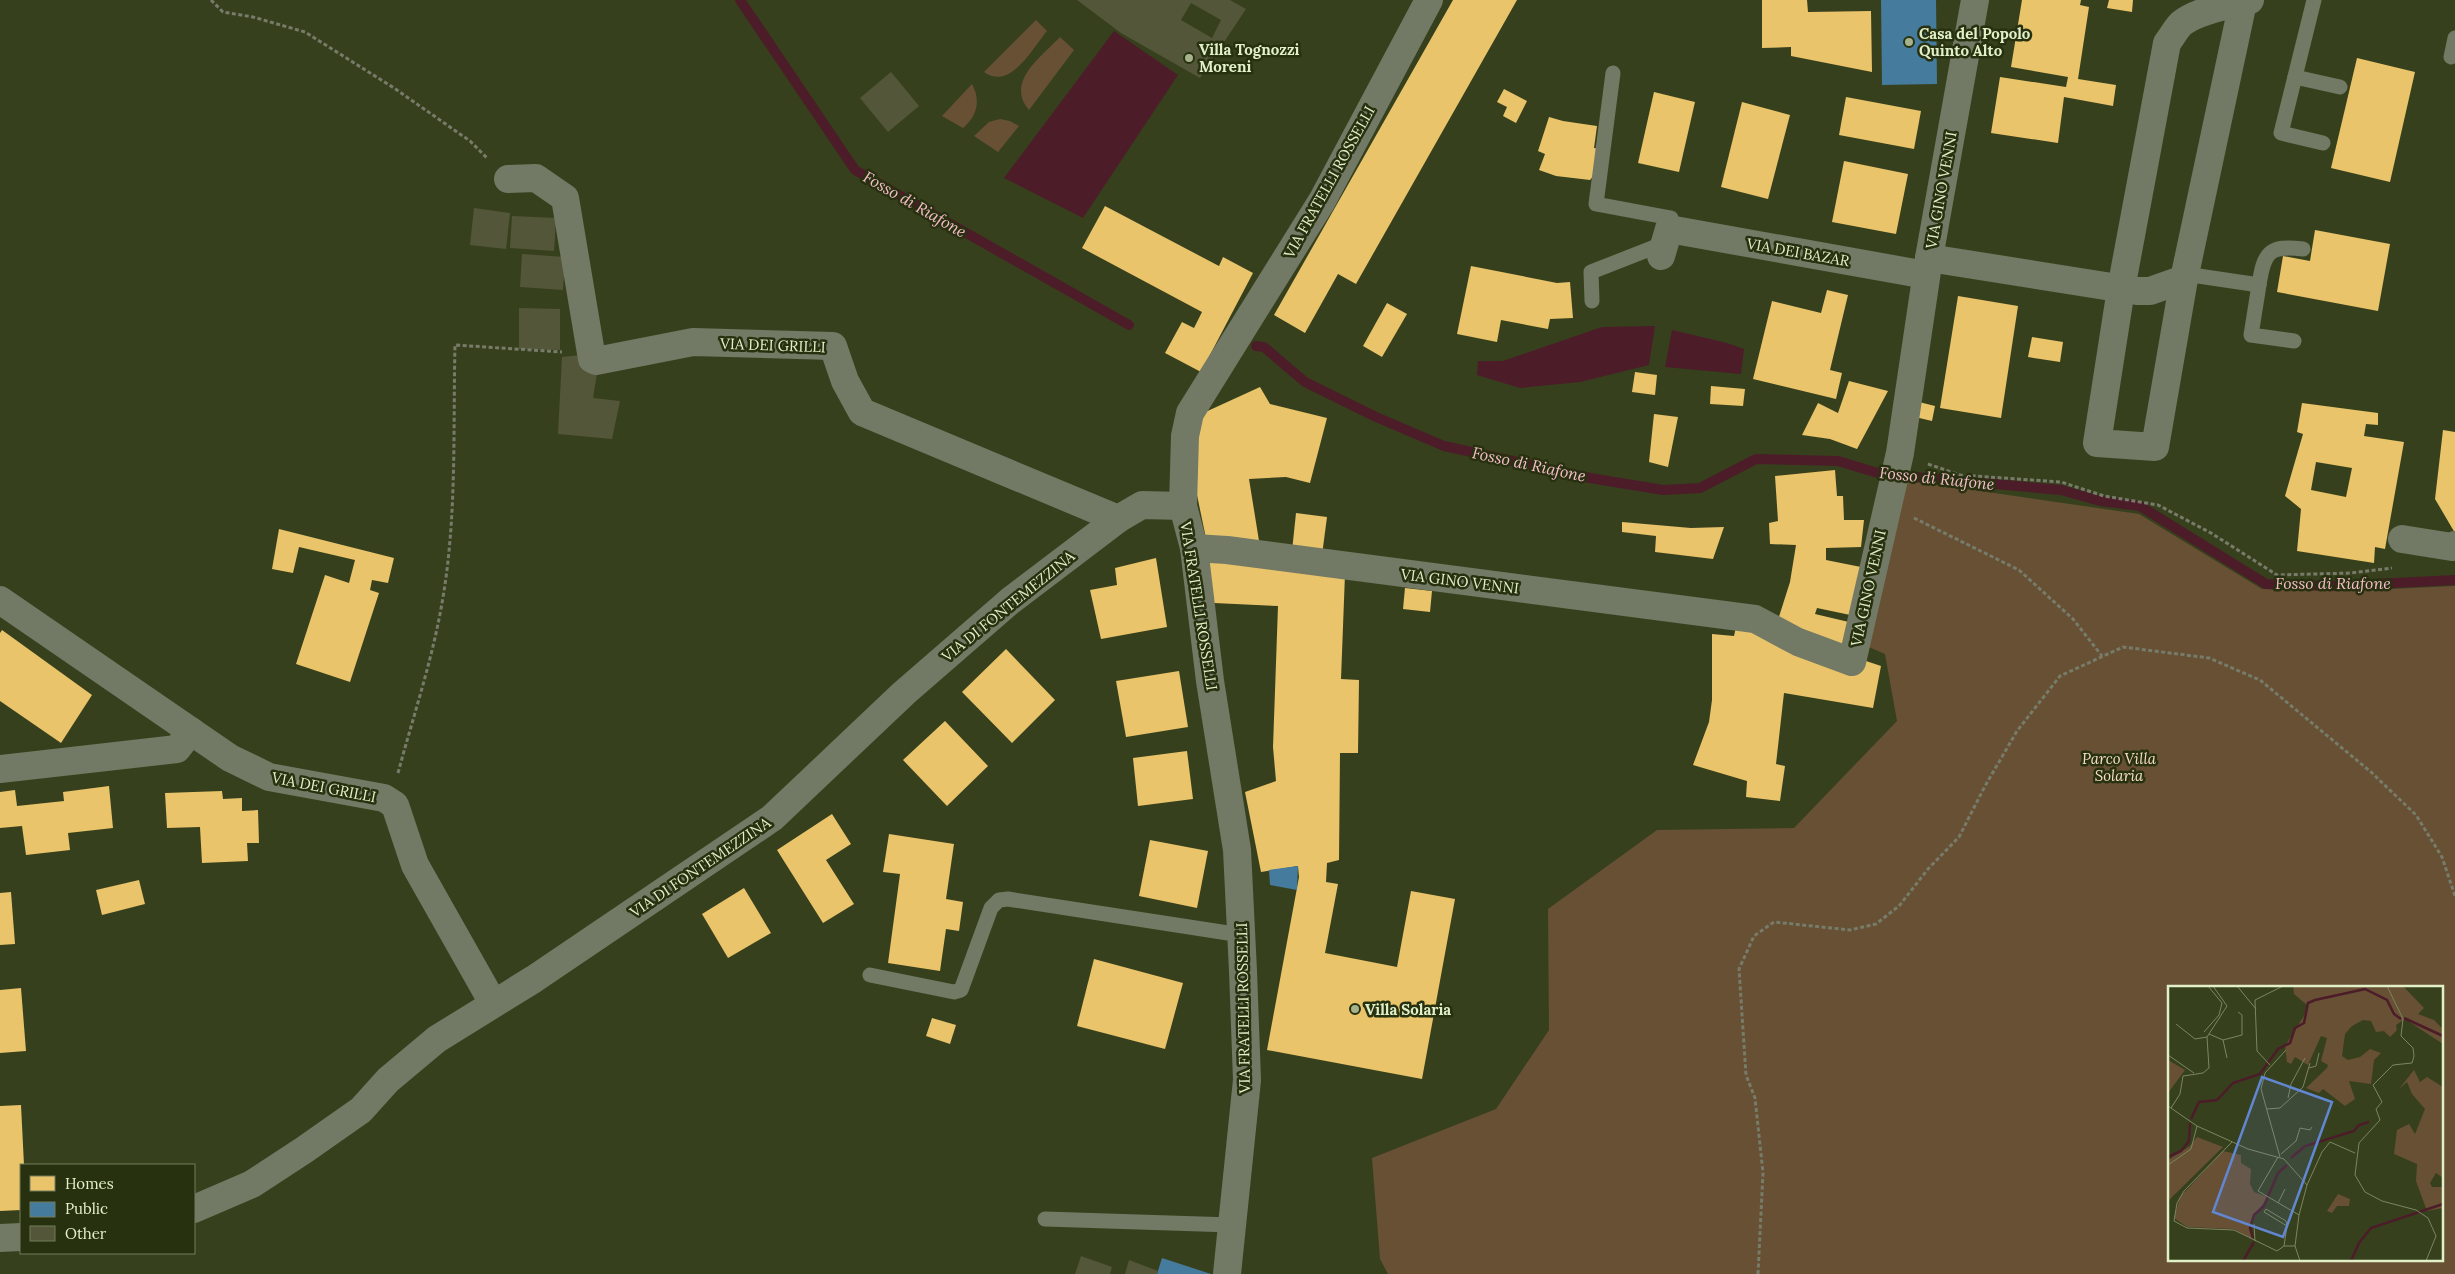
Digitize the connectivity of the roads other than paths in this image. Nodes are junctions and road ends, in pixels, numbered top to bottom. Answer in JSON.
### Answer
{"nodes":[{"id":1,"x":1429,"y":0,"type":"edge"},
{"id":2,"x":1976,"y":0,"type":"edge"},
{"id":3,"x":2314,"y":0,"type":"edge"},
{"id":4,"x":2247,"y":1,"type":"edge"},
{"id":5,"x":2455,"y":38,"type":"edge"},
{"id":6,"x":2451,"y":57,"type":"dead end"},
{"id":7,"x":1613,"y":73,"type":"dead end"},
{"id":8,"x":2295,"y":77,"type":"junction"},
{"id":9,"x":2340,"y":87,"type":"dead end"},
{"id":10,"x":2323,"y":143,"type":"dead end"},
{"id":11,"x":508,"y":179,"type":"road end"},
{"id":12,"x":1666,"y":237,"type":"junction"},
{"id":13,"x":2304,"y":249,"type":"dead end"},
{"id":14,"x":1928,"y":267,"type":"junction"},
{"id":15,"x":2185,"y":277,"type":"junction"},
{"id":16,"x":2259,"y":285,"type":"junction"},
{"id":17,"x":2122,"y":288,"type":"junction"},
{"id":18,"x":1592,"y":301,"type":"dead end"},
{"id":19,"x":2294,"y":341,"type":"dead end"},
{"id":20,"x":1184,"y":506,"type":"junction"},
{"id":21,"x":1118,"y":519,"type":"junction"},
{"id":22,"x":2402,"y":539,"type":"dead end"},
{"id":23,"x":2455,"y":545,"type":"edge"},
{"id":24,"x":1194,"y":548,"type":"junction"},
{"id":25,"x":0,"y":600,"type":"edge"},
{"id":26,"x":191,"y":731,"type":"junction"},
{"id":27,"x":0,"y":768,"type":"edge"},
{"id":28,"x":1241,"y":935,"type":"junction"},
{"id":29,"x":870,"y":975,"type":"dead end"},
{"id":30,"x":493,"y":1003,"type":"junction"},
{"id":31,"x":195,"y":1209,"type":"edge"},
{"id":32,"x":1045,"y":1219,"type":"dead end"},
{"id":33,"x":1232,"y":1225,"type":"junction"},
{"id":34,"x":20,"y":1237,"type":"edge"},
{"id":35,"x":0,"y":1238,"type":"edge"},
{"id":36,"x":1227,"y":1274,"type":"edge"}],
"edges":[{"from":1,"to":20,"type":"street","name":"VIA FRATELLI ROSSELLI"},
{"from":2,"to":14,"type":"street","name":"VIA GINO VENNI"},
{"from":3,"to":8,"type":"lane"},
{"from":4,"to":15,"type":"street"},
{"from":4,"to":17,"type":"street"},
{"from":5,"to":6,"type":"lane"},
{"from":7,"to":12,"type":"lane"},
{"from":8,"to":9,"type":"lane"},
{"from":8,"to":10,"type":"lane"},
{"from":11,"to":21,"type":"street","name":"VIA DEI GRILLI"},
{"from":12,"to":14,"type":"street","name":"VIA DEI BAZAR"},
{"from":12,"to":18,"type":"lane"},
{"from":13,"to":16,"type":"lane"},
{"from":14,"to":17,"type":"street","name":"VIA DEI BAZAR"},
{"from":14,"to":24,"type":"street","name":"VIA GINO VENNI"},
{"from":15,"to":16,"type":"lane"},
{"from":15,"to":17,"type":"street","name":"VIA DEI BAZAR"},
{"from":15,"to":17,"type":"street"},
{"from":16,"to":19,"type":"lane"},
{"from":20,"to":21,"type":"street","name":"VIA DI FONTEMEZZINA"},
{"from":20,"to":24,"type":"street","name":"VIA FRATELLI ROSSELLI"},
{"from":21,"to":30,"type":"street","name":"VIA DI FONTEMEZZINA"},
{"from":22,"to":23,"type":"street"},
{"from":24,"to":28,"type":"street","name":"VIA FRATELLI ROSSELLI"},
{"from":25,"to":26,"type":"street","name":"VIA DEI GRILLI"},
{"from":26,"to":27,"type":"street"},
{"from":26,"to":30,"type":"street","name":"VIA DEI GRILLI"},
{"from":28,"to":29,"type":"lane"},
{"from":28,"to":33,"type":"street","name":"VIA FRATELLI ROSSELLI"},
{"from":30,"to":31,"type":"street","name":"VIA DI FONTEMEZZINA"},
{"from":32,"to":33,"type":"lane"},
{"from":33,"to":36,"type":"street","name":"VIA FRATELLI ROSSELLI"},
{"from":34,"to":35,"type":"street"}]}
